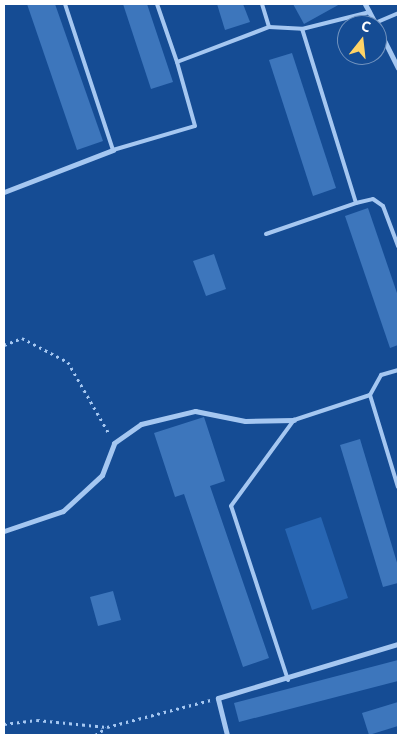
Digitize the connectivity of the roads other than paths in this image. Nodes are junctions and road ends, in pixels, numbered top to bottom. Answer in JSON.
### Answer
{"nodes":[{"id":1,"x":65,"y":4,"type":"edge"},
{"id":2,"x":157,"y":4,"type":"edge"},
{"id":3,"x":262,"y":4,"type":"edge"},
{"id":4,"x":364,"y":4,"type":"edge"},
{"id":5,"x":370,"y":12,"type":"junction"},
{"id":6,"x":398,"y":13,"type":"edge"},
{"id":7,"x":371,"y":15,"type":"edge"},
{"id":8,"x":387,"y":19,"type":"edge"},
{"id":9,"x":269,"y":26,"type":"junction"},
{"id":10,"x":302,"y":29,"type":"junction"},
{"id":11,"x":387,"y":46,"type":"edge"},
{"id":12,"x":177,"y":62,"type":"junction"},
{"id":13,"x":398,"y":68,"type":"edge"},
{"id":14,"x":113,"y":150,"type":"junction"},
{"id":15,"x":4,"y":192,"type":"edge"},
{"id":16,"x":356,"y":203,"type":"junction"},
{"id":17,"x":266,"y":234,"type":"dead end"},
{"id":18,"x":398,"y":246,"type":"edge"},
{"id":19,"x":398,"y":370,"type":"edge"},
{"id":20,"x":370,"y":395,"type":"junction"},
{"id":21,"x":294,"y":420,"type":"junction"},
{"id":22,"x":398,"y":487,"type":"edge"},
{"id":23,"x":4,"y":531,"type":"edge"},
{"id":24,"x":398,"y":644,"type":"edge"},
{"id":25,"x":288,"y":680,"type":"junction"},
{"id":26,"x":227,"y":735,"type":"edge"}],
"edges":[{"from":1,"to":14,"type":"lane"},
{"from":2,"to":12,"type":"lane"},
{"from":3,"to":9,"type":"lane"},
{"from":4,"to":5,"type":"street"},
{"from":5,"to":7,"type":"street"},
{"from":5,"to":10,"type":"lane"},
{"from":6,"to":8,"type":"lane"},
{"from":9,"to":10,"type":"lane"},
{"from":9,"to":12,"type":"lane"},
{"from":10,"to":16,"type":"lane"},
{"from":11,"to":13,"type":"street"},
{"from":12,"to":14,"type":"lane"},
{"from":14,"to":15,"type":"street"},
{"from":16,"to":17,"type":"lane"},
{"from":16,"to":18,"type":"lane"},
{"from":19,"to":20,"type":"lane"},
{"from":20,"to":21,"type":"lane"},
{"from":20,"to":22,"type":"lane"},
{"from":21,"to":23,"type":"street"},
{"from":21,"to":25,"type":"lane"},
{"from":24,"to":25,"type":"street"},
{"from":25,"to":26,"type":"street"}]}
